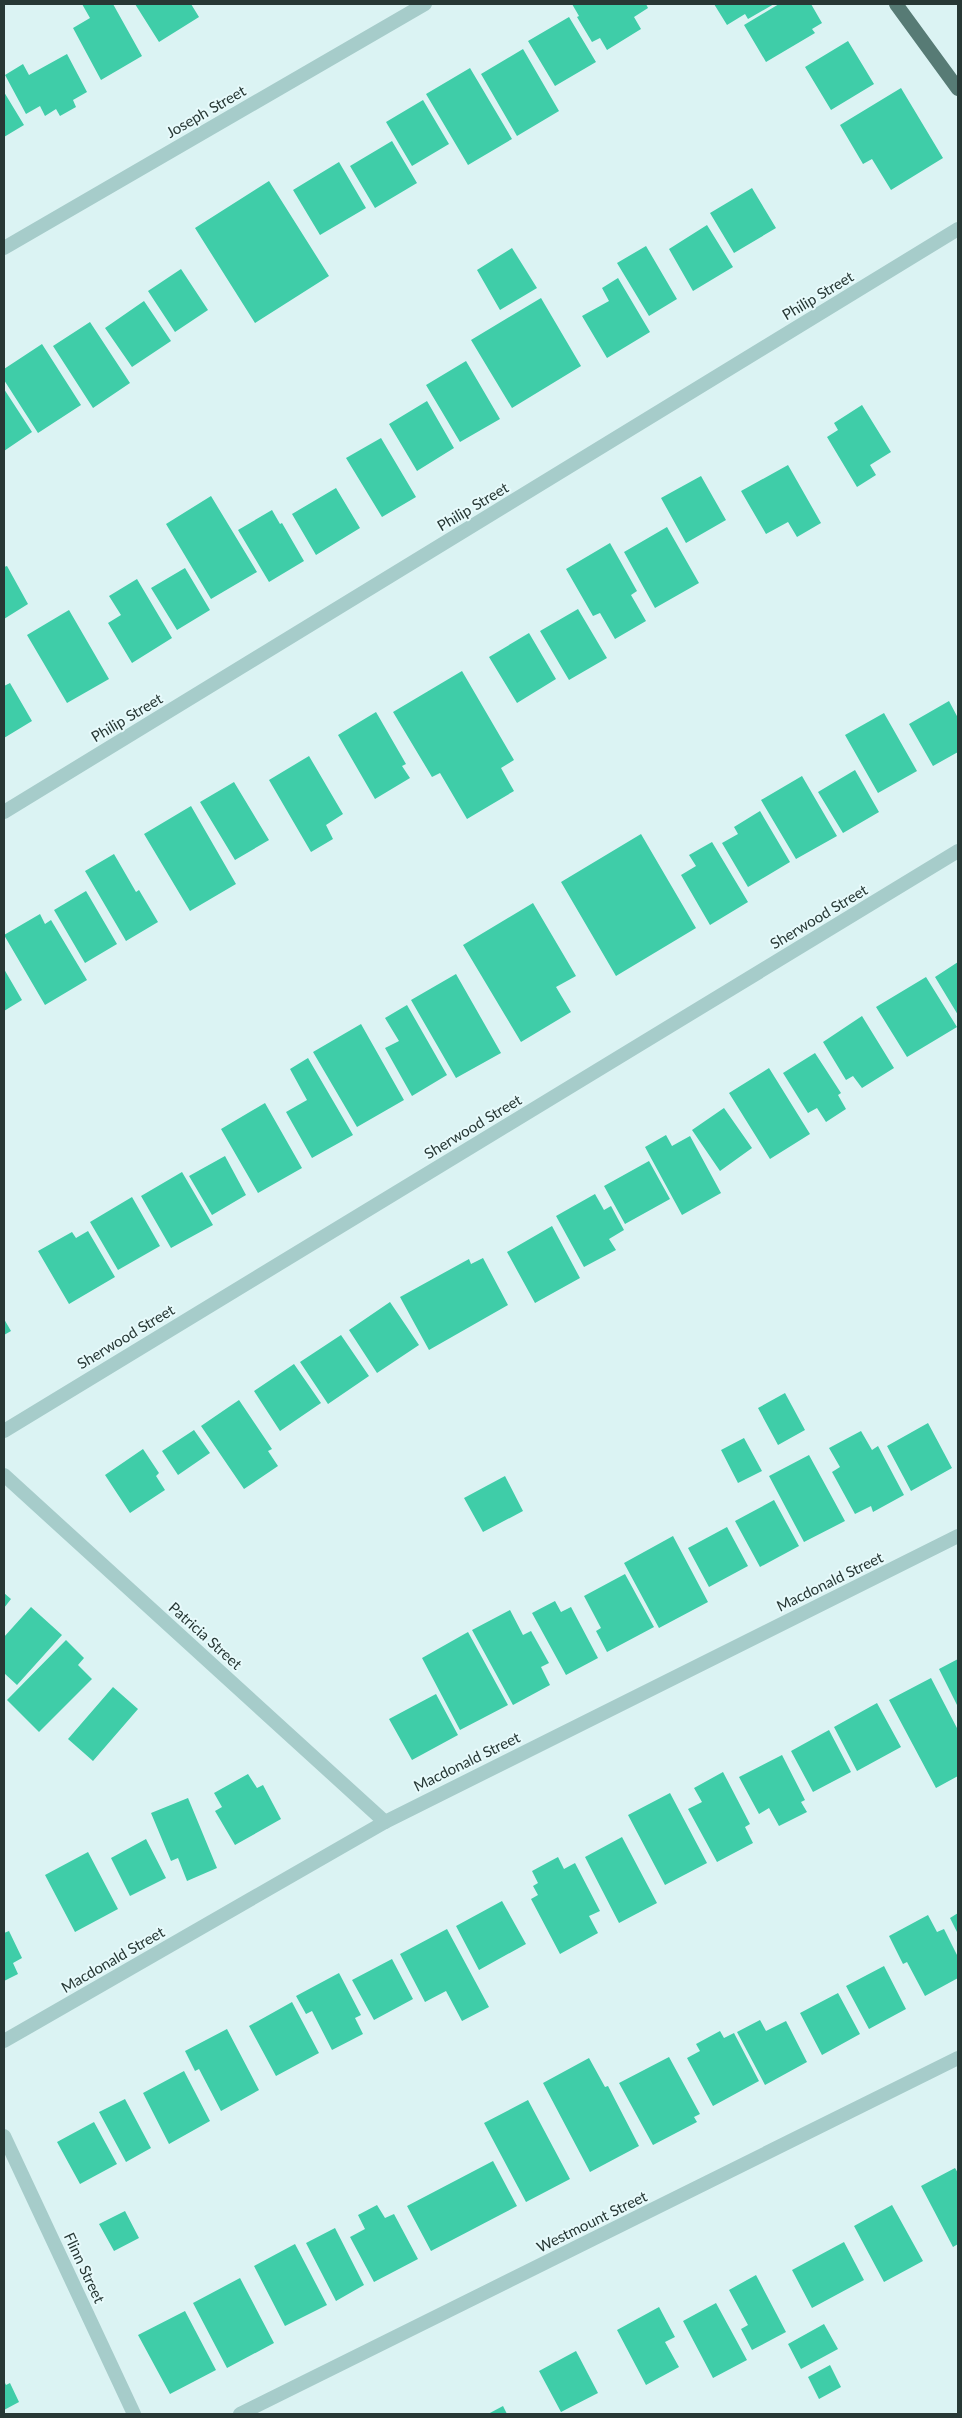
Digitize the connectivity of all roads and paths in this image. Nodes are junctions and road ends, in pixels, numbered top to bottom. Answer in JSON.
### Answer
{"nodes":[{"id":1,"x":425,"y":4,"type":"edge"},
{"id":2,"x":896,"y":4,"type":"edge"},
{"id":3,"x":958,"y":89,"type":"edge"},
{"id":4,"x":958,"y":229,"type":"edge"},
{"id":5,"x":4,"y":248,"type":"edge"},
{"id":6,"x":4,"y":812,"type":"edge"},
{"id":7,"x":958,"y":851,"type":"edge"},
{"id":8,"x":4,"y":1431,"type":"edge"},
{"id":9,"x":4,"y":1475,"type":"edge"},
{"id":10,"x":958,"y":1536,"type":"edge"},
{"id":11,"x":385,"y":1822,"type":"junction"},
{"id":12,"x":4,"y":2041,"type":"edge"},
{"id":13,"x":958,"y":2058,"type":"edge"},
{"id":14,"x":4,"y":2136,"type":"edge"},
{"id":15,"x":134,"y":2414,"type":"edge"},
{"id":16,"x":240,"y":2414,"type":"edge"}],
"edges":[{"from":1,"to":5,"type":"street","name":"Joseph Street"},
{"from":2,"to":3,"type":"main road"},
{"from":4,"to":6,"type":"street","name":"Philip Street"},
{"from":7,"to":8,"type":"street","name":"Sherwood Street"},
{"from":9,"to":11,"type":"street","name":"Patricia Street"},
{"from":10,"to":11,"type":"street","name":"Macdonald Street"},
{"from":11,"to":12,"type":"street","name":"Macdonald Street"},
{"from":13,"to":16,"type":"street","name":"Westmount Street"},
{"from":14,"to":15,"type":"street","name":"Flinn Street"}]}
